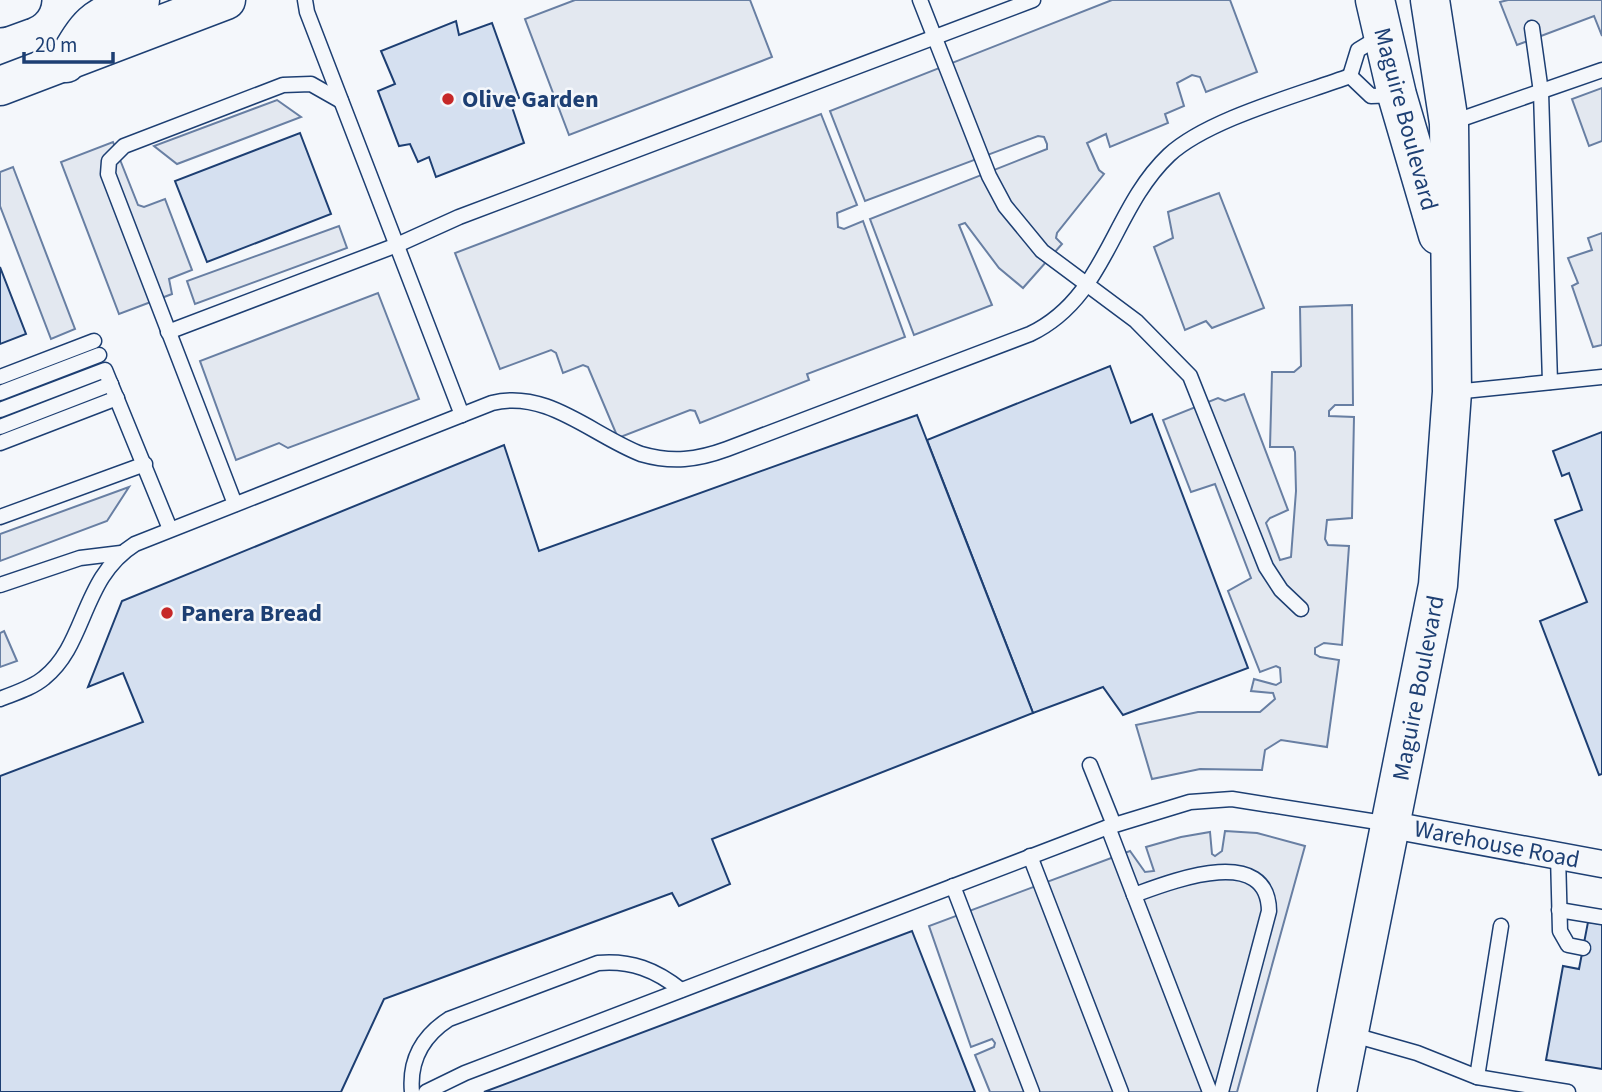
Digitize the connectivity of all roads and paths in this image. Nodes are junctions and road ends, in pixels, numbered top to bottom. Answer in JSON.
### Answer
{"nodes":[{"id":1,"x":22,"y":0,"type":"edge"},
{"id":2,"x":140,"y":0,"type":"edge"},
{"id":3,"x":226,"y":0,"type":"edge"},
{"id":4,"x":305,"y":0,"type":"edge"},
{"id":5,"x":920,"y":0,"type":"edge"},
{"id":6,"x":1033,"y":0,"type":"edge"},
{"id":7,"x":1430,"y":0,"type":"edge"},
{"id":8,"x":0,"y":8,"type":"edge"},
{"id":9,"x":1379,"y":18,"type":"edge"},
{"id":10,"x":1532,"y":28,"type":"dead end"},
{"id":11,"x":935,"y":37,"type":"junction"},
{"id":12,"x":66,"y":63,"type":"junction"},
{"id":13,"x":1602,"y":70,"type":"edge"},
{"id":14,"x":1350,"y":76,"type":"junction"},
{"id":15,"x":0,"y":86,"type":"edge"},
{"id":16,"x":1541,"y":92,"type":"junction"},
{"id":17,"x":1397,"y":96,"type":"junction"},
{"id":18,"x":341,"y":101,"type":"junction"},
{"id":19,"x":1449,"y":123,"type":"junction"},
{"id":20,"x":397,"y":245,"type":"junction"},
{"id":21,"x":1451,"y":277,"type":"junction"},
{"id":22,"x":1087,"y":286,"type":"junction"},
{"id":23,"x":169,"y":332,"type":"junction"},
{"id":24,"x":0,"y":377,"type":"edge"},
{"id":25,"x":1602,"y":377,"type":"edge"},
{"id":26,"x":1550,"y":382,"type":"junction"},
{"id":27,"x":114,"y":391,"type":"junction"},
{"id":28,"x":1452,"y":392,"type":"junction"},
{"id":29,"x":0,"y":393,"type":"edge"},
{"id":30,"x":0,"y":410,"type":"edge"},
{"id":31,"x":462,"y":415,"type":"junction"},
{"id":32,"x":0,"y":427,"type":"edge"},
{"id":33,"x":0,"y":443,"type":"edge"},
{"id":34,"x":145,"y":464,"type":"junction"},
{"id":35,"x":235,"y":504,"type":"junction"},
{"id":36,"x":0,"y":517,"type":"edge"},
{"id":37,"x":170,"y":529,"type":"junction"},
{"id":38,"x":121,"y":553,"type":"junction"},
{"id":39,"x":0,"y":585,"type":"edge"},
{"id":40,"x":1301,"y":609,"type":"dead end"},
{"id":41,"x":0,"y":699,"type":"edge"},
{"id":42,"x":1090,"y":765,"type":"dead end"},
{"id":43,"x":1392,"y":825,"type":"junction"},
{"id":44,"x":1111,"y":826,"type":"junction"},
{"id":45,"x":1558,"y":855,"type":"junction"},
{"id":46,"x":1030,"y":856,"type":"junction"},
{"id":47,"x":1602,"y":864,"type":"edge"},
{"id":48,"x":953,"y":886,"type":"junction"},
{"id":49,"x":1134,"y":895,"type":"junction"},
{"id":50,"x":1559,"y":910,"type":"junction"},
{"id":51,"x":1602,"y":917,"type":"edge"},
{"id":52,"x":1501,"y":926,"type":"dead end"},
{"id":53,"x":1583,"y":948,"type":"dead end"},
{"id":54,"x":681,"y":990,"type":"junction"},
{"id":55,"x":1348,"y":1033,"type":"junction"},
{"id":56,"x":1477,"y":1077,"type":"junction"},
{"id":57,"x":412,"y":1092,"type":"edge"},
{"id":58,"x":426,"y":1092,"type":"edge"},
{"id":59,"x":1032,"y":1092,"type":"edge"},
{"id":60,"x":1121,"y":1092,"type":"edge"},
{"id":61,"x":1210,"y":1092,"type":"edge"},
{"id":62,"x":1222,"y":1092,"type":"edge"},
{"id":63,"x":1337,"y":1092,"type":"edge"},
{"id":64,"x":1567,"y":1092,"type":"edge"}],
"edges":[{"from":1,"to":8,"type":"main road"},
{"from":2,"to":12,"type":"main road"},
{"from":3,"to":12,"type":"main road"},
{"from":4,"to":18,"type":"lane"},
{"from":5,"to":11,"type":"lane"},
{"from":6,"to":11,"type":"lane"},
{"from":7,"to":19,"type":"main road","name":"Maguire Boulevard"},
{"from":9,"to":14,"type":"lane"},
{"from":9,"to":17,"type":"main road","name":"Maguire Boulevard"},
{"from":10,"to":16,"type":"lane"},
{"from":11,"to":20,"type":"lane"},
{"from":11,"to":22,"type":"lane"},
{"from":12,"to":15,"type":"main road"},
{"from":13,"to":16,"type":"lane"},
{"from":14,"to":17,"type":"lane"},
{"from":14,"to":22,"type":"lane"},
{"from":16,"to":19,"type":"lane"},
{"from":16,"to":26,"type":"lane"},
{"from":17,"to":21,"type":"main road","name":"Maguire Boulevard"},
{"from":18,"to":20,"type":"lane"},
{"from":18,"to":23,"type":"lane"},
{"from":19,"to":21,"type":"main road","name":"Maguire Boulevard"},
{"from":20,"to":23,"type":"lane"},
{"from":20,"to":31,"type":"lane"},
{"from":21,"to":28,"type":"main road","name":"Maguire Boulevard"},
{"from":22,"to":31,"type":"lane"},
{"from":22,"to":40,"type":"lane"},
{"from":23,"to":35,"type":"lane"},
{"from":24,"to":29,"type":"lane"},
{"from":25,"to":26,"type":"lane"},
{"from":26,"to":28,"type":"lane"},
{"from":27,"to":30,"type":"lane"},
{"from":27,"to":32,"type":"lane"},
{"from":27,"to":33,"type":"lane"},
{"from":27,"to":34,"type":"lane"},
{"from":28,"to":43,"type":"main road","name":"Maguire Boulevard"},
{"from":31,"to":35,"type":"lane"},
{"from":34,"to":36,"type":"lane"},
{"from":34,"to":37,"type":"lane"},
{"from":35,"to":37,"type":"lane"},
{"from":37,"to":38,"type":"lane"},
{"from":38,"to":39,"type":"lane"},
{"from":38,"to":41,"type":"lane"},
{"from":42,"to":44,"type":"lane"},
{"from":43,"to":44,"type":"lane"},
{"from":43,"to":45,"type":"street","name":"Warehouse Road"},
{"from":43,"to":55,"type":"main road","name":"Maguire Boulevard"},
{"from":44,"to":46,"type":"lane"},
{"from":44,"to":49,"type":"lane"},
{"from":45,"to":47,"type":"street","name":"Warehouse Road"},
{"from":45,"to":50,"type":"lane"},
{"from":46,"to":48,"type":"lane"},
{"from":46,"to":60,"type":"lane"},
{"from":48,"to":54,"type":"lane"},
{"from":48,"to":59,"type":"lane"},
{"from":49,"to":61,"type":"lane"},
{"from":49,"to":62,"type":"lane"},
{"from":50,"to":51,"type":"lane"},
{"from":50,"to":53,"type":"lane"},
{"from":52,"to":56,"type":"lane"},
{"from":54,"to":57,"type":"lane"},
{"from":54,"to":58,"type":"lane"},
{"from":55,"to":56,"type":"lane"},
{"from":55,"to":63,"type":"main road","name":"Maguire Boulevard"},
{"from":56,"to":64,"type":"lane"}]}
